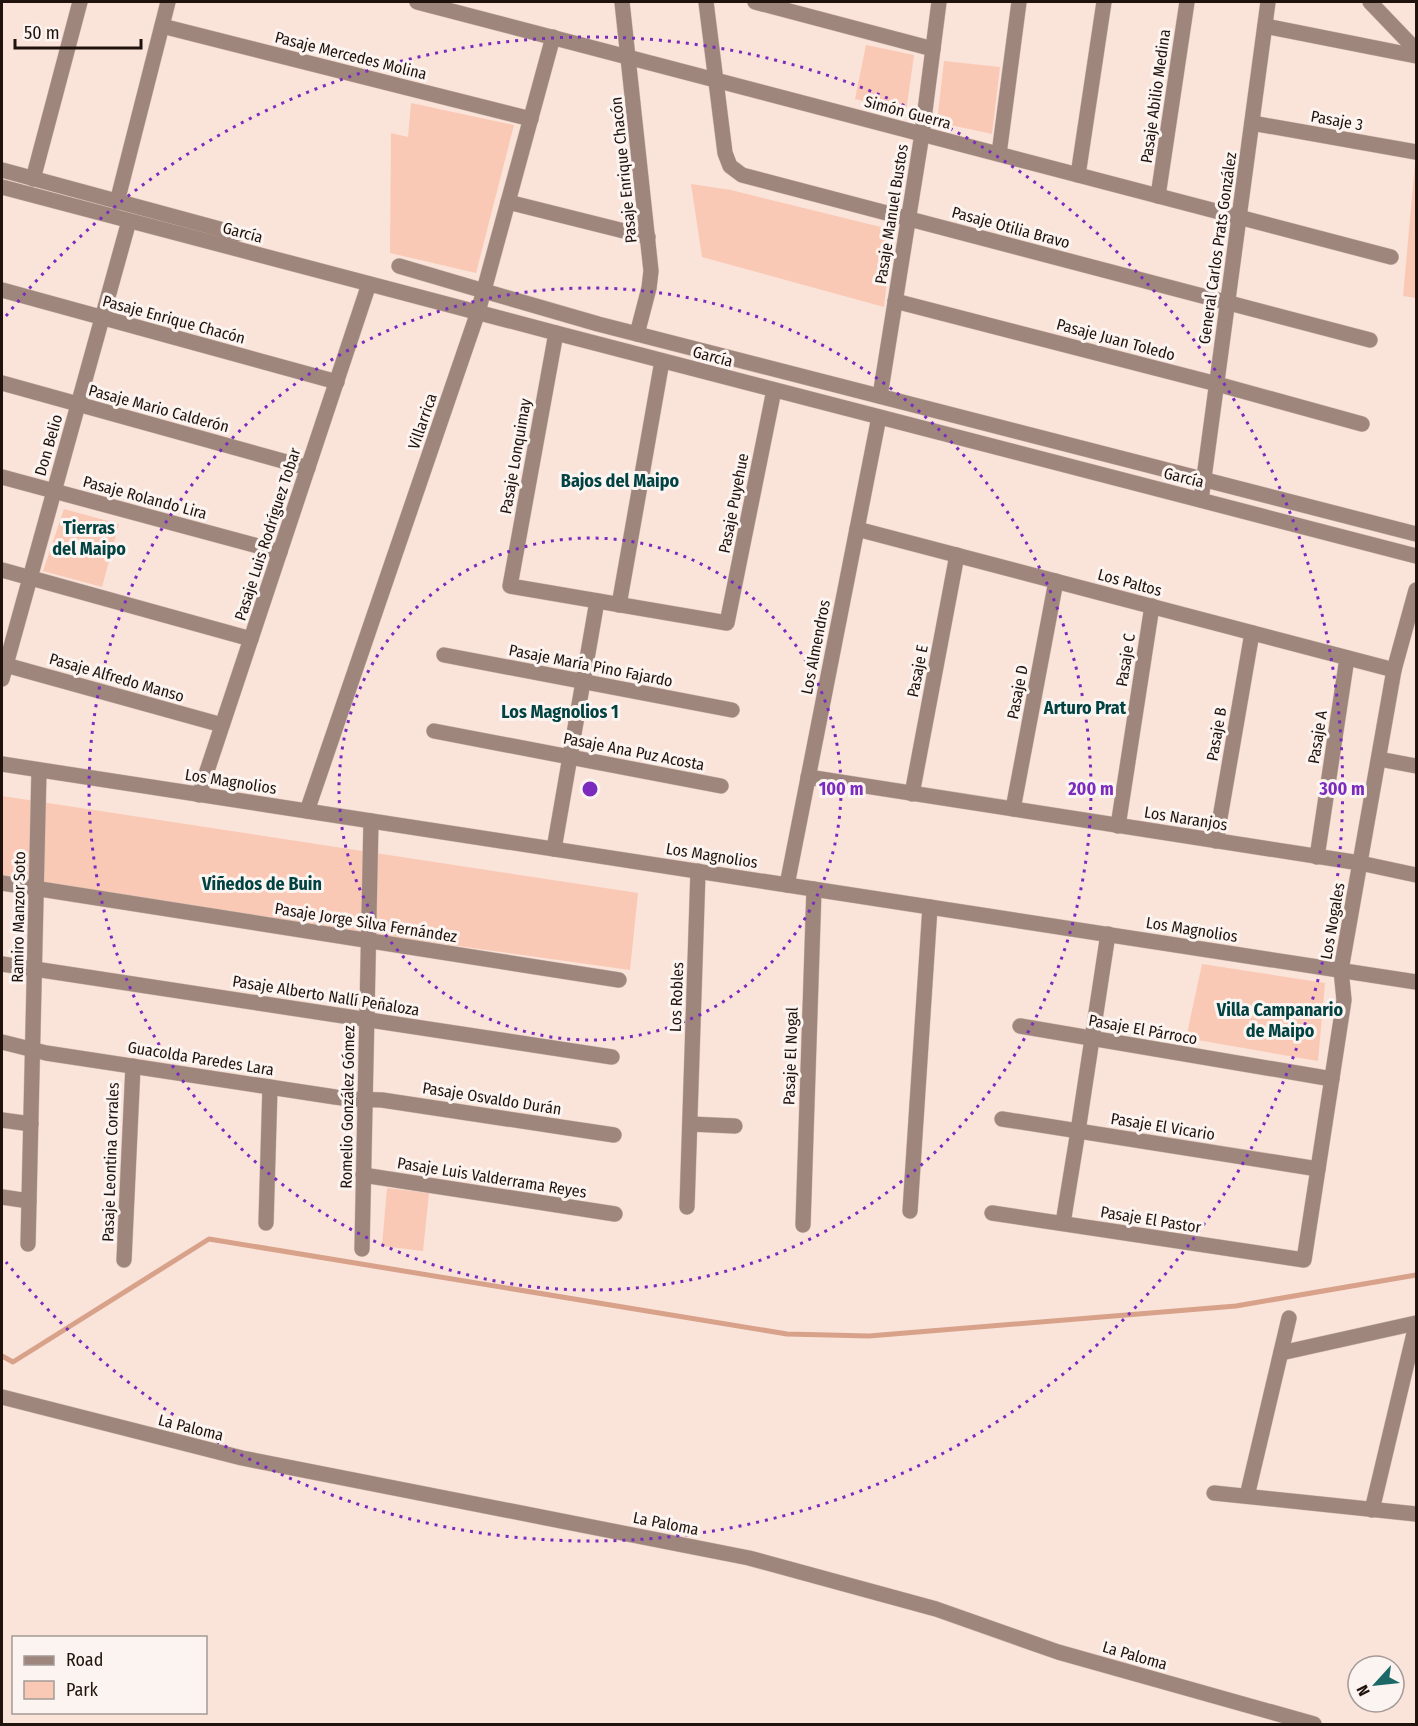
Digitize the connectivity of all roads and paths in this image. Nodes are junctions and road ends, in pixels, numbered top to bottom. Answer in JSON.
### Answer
{"nodes":[{"id":1,"x":80,"y":2,"type":"edge"},
{"id":2,"x":168,"y":2,"type":"edge"},
{"id":3,"x":417,"y":2,"type":"edge"},
{"id":4,"x":622,"y":2,"type":"edge"},
{"id":5,"x":706,"y":2,"type":"edge"},
{"id":6,"x":755,"y":2,"type":"edge"},
{"id":7,"x":939,"y":2,"type":"edge"},
{"id":8,"x":1019,"y":2,"type":"edge"},
{"id":9,"x":1104,"y":2,"type":"edge"},
{"id":10,"x":1187,"y":2,"type":"edge"},
{"id":11,"x":1268,"y":2,"type":"edge"},
{"id":12,"x":1370,"y":2,"type":"edge"},
{"id":13,"x":162,"y":26,"type":"junction"},
{"id":14,"x":1265,"y":26,"type":"junction"},
{"id":15,"x":553,"y":37,"type":"junction"},
{"id":16,"x":933,"y":49,"type":"junction"},
{"id":17,"x":1416,"y":50,"type":"edge"},
{"id":18,"x":1416,"y":56,"type":"edge"},
{"id":19,"x":629,"y":57,"type":"junction"},
{"id":20,"x":717,"y":80,"type":"junction"},
{"id":21,"x":531,"y":119,"type":"junction"},
{"id":22,"x":1252,"y":123,"type":"junction"},
{"id":23,"x":922,"y":134,"type":"junction"},
{"id":24,"x":1416,"y":152,"type":"edge"},
{"id":25,"x":999,"y":154,"type":"junction"},
{"id":26,"x":2,"y":170,"type":"edge"},
{"id":27,"x":1078,"y":175,"type":"junction"},
{"id":28,"x":33,"y":179,"type":"junction"},
{"id":29,"x":2,"y":187,"type":"edge"},
{"id":30,"x":1158,"y":196,"type":"junction"},
{"id":31,"x":117,"y":202,"type":"junction"},
{"id":32,"x":508,"y":202,"type":"junction"},
{"id":33,"x":1239,"y":218,"type":"junction"},
{"id":34,"x":909,"y":219,"type":"junction"},
{"id":35,"x":129,"y":221,"type":"junction"},
{"id":36,"x":238,"y":234,"type":"dead end"},
{"id":37,"x":648,"y":237,"type":"junction"},
{"id":38,"x":1391,"y":257,"type":"dead end"},
{"id":39,"x":399,"y":266,"type":"dead end"},
{"id":40,"x":369,"y":284,"type":"junction"},
{"id":41,"x":2,"y":290,"type":"edge"},
{"id":42,"x":484,"y":291,"type":"junction"},
{"id":43,"x":895,"y":300,"type":"junction"},
{"id":44,"x":1227,"y":303,"type":"junction"},
{"id":45,"x":478,"y":312,"type":"junction"},
{"id":46,"x":102,"y":318,"type":"junction"},
{"id":47,"x":556,"y":333,"type":"junction"},
{"id":48,"x":637,"y":334,"type":"junction"},
{"id":49,"x":1370,"y":340,"type":"dead end"},
{"id":50,"x":662,"y":361,"type":"junction"},
{"id":51,"x":337,"y":382,"type":"junction"},
{"id":52,"x":2,"y":383,"type":"edge"},
{"id":53,"x":1217,"y":384,"type":"junction"},
{"id":54,"x":774,"y":390,"type":"junction"},
{"id":55,"x":880,"y":396,"type":"junction"},
{"id":56,"x":78,"y":405,"type":"junction"},
{"id":57,"x":879,"y":417,"type":"junction"},
{"id":58,"x":1362,"y":424,"type":"dead end"},
{"id":59,"x":308,"y":468,"type":"junction"},
{"id":60,"x":2,"y":477,"type":"edge"},
{"id":61,"x":1204,"y":479,"type":"junction"},
{"id":62,"x":54,"y":491,"type":"junction"},
{"id":63,"x":1201,"y":500,"type":"junction"},
{"id":64,"x":857,"y":529,"type":"junction"},
{"id":65,"x":1416,"y":534,"type":"edge"},
{"id":66,"x":280,"y":552,"type":"junction"},
{"id":67,"x":957,"y":555,"type":"junction"},
{"id":68,"x":1416,"y":556,"type":"edge"},
{"id":69,"x":2,"y":570,"type":"edge"},
{"id":70,"x":30,"y":578,"type":"junction"},
{"id":71,"x":1056,"y":581,"type":"junction"},
{"id":72,"x":1416,"y":590,"type":"edge"},
{"id":73,"x":597,"y":601,"type":"junction"},
{"id":74,"x":619,"y":605,"type":"junction"},
{"id":75,"x":1152,"y":606,"type":"junction"},
{"id":76,"x":1252,"y":633,"type":"junction"},
{"id":77,"x":251,"y":639,"type":"junction"},
{"id":78,"x":444,"y":655,"type":"dead end"},
{"id":79,"x":1347,"y":657,"type":"junction"},
{"id":80,"x":3,"y":670,"type":"edge"},
{"id":81,"x":1394,"y":670,"type":"junction"},
{"id":82,"x":583,"y":682,"type":"junction"},
{"id":83,"x":732,"y":710,"type":"dead end"},
{"id":84,"x":222,"y":725,"type":"junction"},
{"id":85,"x":434,"y":731,"type":"dead end"},
{"id":86,"x":570,"y":757,"type":"junction"},
{"id":87,"x":1379,"y":759,"type":"junction"},
{"id":88,"x":2,"y":764,"type":"edge"},
{"id":89,"x":1416,"y":766,"type":"edge"},
{"id":90,"x":39,"y":770,"type":"junction"},
{"id":91,"x":808,"y":777,"type":"junction"},
{"id":92,"x":721,"y":786,"type":"dead end"},
{"id":93,"x":912,"y":794,"type":"junction"},
{"id":94,"x":199,"y":795,"type":"junction"},
{"id":95,"x":1012,"y":809,"type":"junction"},
{"id":96,"x":307,"y":811,"type":"junction"},
{"id":97,"x":371,"y":821,"type":"junction"},
{"id":98,"x":1118,"y":826,"type":"junction"},
{"id":99,"x":1216,"y":841,"type":"junction"},
{"id":100,"x":554,"y":849,"type":"junction"},
{"id":101,"x":1317,"y":857,"type":"junction"},
{"id":102,"x":1360,"y":864,"type":"junction"},
{"id":103,"x":698,"y":871,"type":"junction"},
{"id":104,"x":1416,"y":875,"type":"edge"},
{"id":105,"x":2,"y":884,"type":"edge"},
{"id":106,"x":787,"y":885,"type":"junction"},
{"id":107,"x":36,"y":889,"type":"junction"},
{"id":108,"x":813,"y":889,"type":"junction"},
{"id":109,"x":930,"y":907,"type":"junction"},
{"id":110,"x":1108,"y":934,"type":"junction"},
{"id":111,"x":368,"y":941,"type":"junction"},
{"id":112,"x":2,"y":964,"type":"edge"},
{"id":113,"x":34,"y":969,"type":"junction"},
{"id":114,"x":1341,"y":970,"type":"junction"},
{"id":115,"x":618,"y":980,"type":"dead end"},
{"id":116,"x":1416,"y":982,"type":"edge"},
{"id":117,"x":367,"y":1019,"type":"junction"},
{"id":118,"x":1020,"y":1026,"type":"dead end"},
{"id":119,"x":1092,"y":1038,"type":"junction"},
{"id":120,"x":2,"y":1042,"type":"edge"},
{"id":121,"x":33,"y":1049,"type":"junction"},
{"id":122,"x":612,"y":1057,"type":"dead end"},
{"id":123,"x":133,"y":1066,"type":"junction"},
{"id":124,"x":1332,"y":1078,"type":"junction"},
{"id":125,"x":270,"y":1087,"type":"junction"},
{"id":126,"x":365,"y":1100,"type":"junction"},
{"id":127,"x":1002,"y":1119,"type":"dead end"},
{"id":128,"x":2,"y":1120,"type":"edge"},
{"id":129,"x":31,"y":1124,"type":"junction"},
{"id":130,"x":690,"y":1124,"type":"junction"},
{"id":131,"x":735,"y":1126,"type":"dead end"},
{"id":132,"x":1078,"y":1131,"type":"junction"},
{"id":133,"x":614,"y":1135,"type":"dead end"},
{"id":134,"x":1318,"y":1169,"type":"junction"},
{"id":135,"x":363,"y":1175,"type":"junction"},
{"id":136,"x":2,"y":1197,"type":"edge"},
{"id":137,"x":29,"y":1201,"type":"junction"},
{"id":138,"x":687,"y":1207,"type":"dead end"},
{"id":139,"x":910,"y":1211,"type":"dead end"},
{"id":140,"x":992,"y":1212,"type":"dead end"},
{"id":141,"x":615,"y":1214,"type":"dead end"},
{"id":142,"x":266,"y":1223,"type":"dead end"},
{"id":143,"x":1063,"y":1223,"type":"junction"},
{"id":144,"x":803,"y":1225,"type":"dead end"},
{"id":145,"x":28,"y":1244,"type":"dead end"},
{"id":146,"x":362,"y":1249,"type":"dead end"},
{"id":147,"x":124,"y":1260,"type":"dead end"},
{"id":148,"x":1304,"y":1260,"type":"joint"},
{"id":149,"x":1289,"y":1318,"type":"dead end"},
{"id":150,"x":1416,"y":1324,"type":"edge"},
{"id":151,"x":1281,"y":1353,"type":"junction"},
{"id":152,"x":2,"y":1397,"type":"edge"},
{"id":153,"x":1215,"y":1493,"type":"dead end"},
{"id":154,"x":1248,"y":1496,"type":"junction"},
{"id":155,"x":1372,"y":1509,"type":"junction"},
{"id":156,"x":1416,"y":1514,"type":"edge"},
{"id":157,"x":1314,"y":1725,"type":"edge"}],
"edges":[{"from":1,"to":28,"type":"street"},
{"from":2,"to":13,"type":"street"},
{"from":3,"to":15,"type":"street","name":"Simón Guerra"},
{"from":4,"to":19,"type":"street","name":"Pasaje Enrique Chacón"},
{"from":5,"to":20,"type":"street","name":"Pasaje Otilia Bravo"},
{"from":6,"to":16,"type":"street"},
{"from":7,"to":16,"type":"street","name":"Pasaje Manuel Bustos"},
{"from":8,"to":25,"type":"street"},
{"from":9,"to":27,"type":"street"},
{"from":10,"to":30,"type":"street","name":"Pasaje Abilio Medina"},
{"from":11,"to":14,"type":"street","name":"General Carlos Prats González"},
{"from":12,"to":17,"type":"street"},
{"from":13,"to":21,"type":"street","name":"Pasaje Mercedes Molina"},
{"from":13,"to":31,"type":"street"},
{"from":14,"to":18,"type":"street"},
{"from":14,"to":22,"type":"street","name":"General Carlos Prats González"},
{"from":15,"to":19,"type":"street","name":"Simón Guerra"},
{"from":15,"to":21,"type":"street","name":"Villarrica"},
{"from":16,"to":23,"type":"street","name":"Pasaje Manuel Bustos"},
{"from":19,"to":20,"type":"street","name":"Simón Guerra"},
{"from":19,"to":37,"type":"street","name":"Pasaje Enrique Chacón"},
{"from":20,"to":23,"type":"street","name":"Simón Guerra"},
{"from":20,"to":34,"type":"street","name":"Pasaje Otilia Bravo"},
{"from":21,"to":32,"type":"street","name":"Villarrica"},
{"from":22,"to":24,"type":"street","name":"Pasaje 3"},
{"from":22,"to":33,"type":"street","name":"General Carlos Prats González"},
{"from":23,"to":25,"type":"street","name":"Simón Guerra"},
{"from":23,"to":34,"type":"street","name":"Pasaje Manuel Bustos"},
{"from":25,"to":27,"type":"street","name":"Simón Guerra"},
{"from":26,"to":28,"type":"street","name":"García"},
{"from":27,"to":30,"type":"street","name":"Simón Guerra"},
{"from":28,"to":31,"type":"street","name":"García"},
{"from":29,"to":35,"type":"street","name":"García"},
{"from":30,"to":33,"type":"street","name":"Simón Guerra"},
{"from":31,"to":36,"type":"street","name":"García"},
{"from":32,"to":37,"type":"street"},
{"from":32,"to":42,"type":"street","name":"Villarrica"},
{"from":33,"to":38,"type":"street","name":"Simón Guerra"},
{"from":33,"to":44,"type":"street","name":"General Carlos Prats González"},
{"from":34,"to":43,"type":"street","name":"Pasaje Manuel Bustos"},
{"from":34,"to":44,"type":"street","name":"Pasaje Otilia Bravo"},
{"from":35,"to":40,"type":"street","name":"García"},
{"from":35,"to":46,"type":"street","name":"Don Belio"},
{"from":37,"to":48,"type":"street","name":"Pasaje Enrique Chacón"},
{"from":39,"to":42,"type":"street","name":"García"},
{"from":40,"to":45,"type":"street","name":"García"},
{"from":40,"to":51,"type":"street","name":"Pasaje Luis Rodríguez Tobar"},
{"from":41,"to":46,"type":"street","name":"Pasaje Enrique Chacón"},
{"from":42,"to":45,"type":"street","name":"Villarrica"},
{"from":42,"to":48,"type":"street","name":"García"},
{"from":43,"to":53,"type":"street","name":"Pasaje Juan Toledo"},
{"from":43,"to":55,"type":"street","name":"Pasaje Manuel Bustos"},
{"from":44,"to":49,"type":"street","name":"Pasaje Otilia Bravo"},
{"from":44,"to":53,"type":"street","name":"General Carlos Prats González"},
{"from":45,"to":47,"type":"street","name":"García"},
{"from":45,"to":96,"type":"street","name":"Villarrica"},
{"from":46,"to":51,"type":"street","name":"Pasaje Enrique Chacón"},
{"from":46,"to":56,"type":"street","name":"Don Belio"},
{"from":47,"to":50,"type":"street","name":"García"},
{"from":47,"to":73,"type":"street","name":"Pasaje Lonquimay"},
{"from":48,"to":55,"type":"street","name":"García"},
{"from":50,"to":54,"type":"street","name":"García"},
{"from":50,"to":74,"type":"street"},
{"from":51,"to":59,"type":"street","name":"Pasaje Luis Rodríguez Tobar"},
{"from":52,"to":56,"type":"street","name":"Pasaje Mario Calderón"},
{"from":53,"to":58,"type":"street","name":"Pasaje Juan Toledo"},
{"from":53,"to":61,"type":"street","name":"General Carlos Prats González"},
{"from":54,"to":57,"type":"street","name":"García"},
{"from":54,"to":74,"type":"street","name":"Pasaje Puyehue"},
{"from":55,"to":61,"type":"street","name":"García"},
{"from":56,"to":59,"type":"street","name":"Pasaje Mario Calderón"},
{"from":56,"to":62,"type":"street","name":"Don Belio"},
{"from":57,"to":63,"type":"street","name":"García"},
{"from":57,"to":64,"type":"street","name":"Los Almendros"},
{"from":59,"to":66,"type":"street","name":"Pasaje Luis Rodríguez Tobar"},
{"from":60,"to":62,"type":"street","name":"Pasaje Rolando Lira"},
{"from":61,"to":63,"type":"street","name":"General Carlos Prats González"},
{"from":61,"to":65,"type":"street","name":"García"},
{"from":62,"to":66,"type":"street","name":"Pasaje Rolando Lira"},
{"from":62,"to":70,"type":"street","name":"Don Belio"},
{"from":63,"to":68,"type":"street","name":"García"},
{"from":64,"to":67,"type":"street","name":"Los Paltos"},
{"from":64,"to":91,"type":"street","name":"Los Almendros"},
{"from":66,"to":77,"type":"street","name":"Pasaje Luis Rodríguez Tobar"},
{"from":67,"to":71,"type":"street","name":"Los Paltos"},
{"from":67,"to":93,"type":"street","name":"Pasaje E"},
{"from":69,"to":70,"type":"street"},
{"from":70,"to":77,"type":"street"},
{"from":70,"to":80,"type":"street","name":"Don Belio"},
{"from":71,"to":75,"type":"street","name":"Los Paltos"},
{"from":71,"to":95,"type":"street","name":"Pasaje D"},
{"from":72,"to":81,"type":"street","name":"Los Nogales"},
{"from":73,"to":74,"type":"street"},
{"from":73,"to":82,"type":"street"},
{"from":75,"to":76,"type":"street","name":"Los Paltos"},
{"from":75,"to":98,"type":"street","name":"Pasaje C"},
{"from":76,"to":79,"type":"street","name":"Los Paltos"},
{"from":76,"to":99,"type":"street","name":"Pasaje B"},
{"from":77,"to":84,"type":"street","name":"Pasaje Luis Rodríguez Tobar"},
{"from":78,"to":82,"type":"street","name":"Pasaje María Pino Fajardo"},
{"from":79,"to":81,"type":"street","name":"Los Paltos"},
{"from":79,"to":101,"type":"street","name":"Pasaje A"},
{"from":80,"to":84,"type":"street","name":"Pasaje Alfredo Manso"},
{"from":81,"to":87,"type":"street","name":"Los Nogales"},
{"from":82,"to":83,"type":"street","name":"Pasaje María Pino Fajardo"},
{"from":82,"to":86,"type":"street"},
{"from":84,"to":94,"type":"street","name":"Pasaje Luis Rodríguez Tobar"},
{"from":85,"to":86,"type":"street","name":"Pasaje Ana Puz Acosta"},
{"from":86,"to":92,"type":"street","name":"Pasaje Ana Puz Acosta"},
{"from":86,"to":100,"type":"street"},
{"from":87,"to":89,"type":"street"},
{"from":87,"to":102,"type":"street","name":"Los Nogales"},
{"from":88,"to":90,"type":"street","name":"Los Magnolios"},
{"from":90,"to":94,"type":"street","name":"Los Magnolios"},
{"from":90,"to":107,"type":"street","name":"Ramiro Manzor Soto"},
{"from":91,"to":93,"type":"street","name":"Los Naranjos"},
{"from":91,"to":106,"type":"street","name":"Los Almendros"},
{"from":93,"to":95,"type":"street","name":"Los Naranjos"},
{"from":94,"to":96,"type":"street","name":"Los Magnolios"},
{"from":95,"to":98,"type":"street","name":"Los Naranjos"},
{"from":96,"to":97,"type":"street","name":"Los Magnolios"},
{"from":97,"to":100,"type":"street","name":"Los Magnolios"},
{"from":97,"to":111,"type":"street","name":"Romelio González Gómez"},
{"from":98,"to":99,"type":"street","name":"Los Naranjos"},
{"from":99,"to":101,"type":"street","name":"Los Naranjos"},
{"from":100,"to":103,"type":"street","name":"Los Magnolios"},
{"from":101,"to":102,"type":"street","name":"Los Naranjos"},
{"from":102,"to":104,"type":"street","name":"Los Naranjos"},
{"from":102,"to":114,"type":"street","name":"Los Nogales"},
{"from":103,"to":106,"type":"street","name":"Los Magnolios"},
{"from":103,"to":130,"type":"street","name":"Los Robles"},
{"from":105,"to":107,"type":"street","name":"Pasaje Jorge Silva Fernández"},
{"from":106,"to":108,"type":"street","name":"Los Magnolios"},
{"from":107,"to":111,"type":"street","name":"Pasaje Jorge Silva Fernández"},
{"from":107,"to":113,"type":"street","name":"Ramiro Manzor Soto"},
{"from":108,"to":109,"type":"street","name":"Los Magnolios"},
{"from":108,"to":144,"type":"street","name":"Pasaje El Nogal"},
{"from":109,"to":110,"type":"street","name":"Los Magnolios"},
{"from":109,"to":139,"type":"street"},
{"from":110,"to":114,"type":"street","name":"Los Magnolios"},
{"from":110,"to":119,"type":"street"},
{"from":111,"to":115,"type":"street","name":"Pasaje Jorge Silva Fernández"},
{"from":111,"to":117,"type":"street","name":"Romelio González Gómez"},
{"from":112,"to":113,"type":"street","name":"Pasaje Alberto Nallí Peñaloza"},
{"from":113,"to":117,"type":"street","name":"Pasaje Alberto Nallí Peñaloza"},
{"from":113,"to":121,"type":"street","name":"Ramiro Manzor Soto"},
{"from":114,"to":116,"type":"street","name":"Los Magnolios"},
{"from":114,"to":124,"type":"street","name":"Los Nogales"},
{"from":117,"to":122,"type":"street","name":"Pasaje Alberto Nallí Peñaloza"},
{"from":117,"to":126,"type":"street","name":"Romelio González Gómez"},
{"from":118,"to":119,"type":"street","name":"Pasaje El Párroco"},
{"from":119,"to":124,"type":"street","name":"Pasaje El Párroco"},
{"from":119,"to":132,"type":"street"},
{"from":120,"to":121,"type":"street","name":"Guacolda Paredes Lara"},
{"from":121,"to":123,"type":"street","name":"Guacolda Paredes Lara"},
{"from":121,"to":129,"type":"street","name":"Ramiro Manzor Soto"},
{"from":123,"to":125,"type":"street","name":"Guacolda Paredes Lara"},
{"from":123,"to":147,"type":"street","name":"Pasaje Leontina Corrales"},
{"from":124,"to":134,"type":"street","name":"Los Nogales"},
{"from":125,"to":126,"type":"street","name":"Guacolda Paredes Lara"},
{"from":125,"to":142,"type":"street"},
{"from":126,"to":133,"type":"street","name":"Pasaje Osvaldo Durán"},
{"from":126,"to":135,"type":"street","name":"Romelio González Gómez"},
{"from":127,"to":132,"type":"street","name":"Pasaje El Vicario"},
{"from":128,"to":129,"type":"street"},
{"from":129,"to":137,"type":"street","name":"Ramiro Manzor Soto"},
{"from":130,"to":131,"type":"street"},
{"from":130,"to":138,"type":"street","name":"Los Robles"},
{"from":132,"to":134,"type":"street","name":"Pasaje El Vicario"},
{"from":132,"to":143,"type":"street"},
{"from":134,"to":148,"type":"street","name":"Los Nogales"},
{"from":135,"to":141,"type":"street","name":"Pasaje Luis Valderrama Reyes"},
{"from":135,"to":146,"type":"street","name":"Romelio González Gómez"},
{"from":136,"to":137,"type":"street"},
{"from":137,"to":145,"type":"street","name":"Ramiro Manzor Soto"},
{"from":140,"to":143,"type":"street","name":"Pasaje El Pastor"},
{"from":143,"to":148,"type":"street","name":"Pasaje El Pastor"},
{"from":149,"to":151,"type":"street"},
{"from":150,"to":151,"type":"street"},
{"from":150,"to":155,"type":"street"},
{"from":151,"to":154,"type":"street"},
{"from":152,"to":157,"type":"street","name":"La Paloma"},
{"from":153,"to":154,"type":"street"},
{"from":154,"to":155,"type":"street"},
{"from":155,"to":156,"type":"street"}]}
